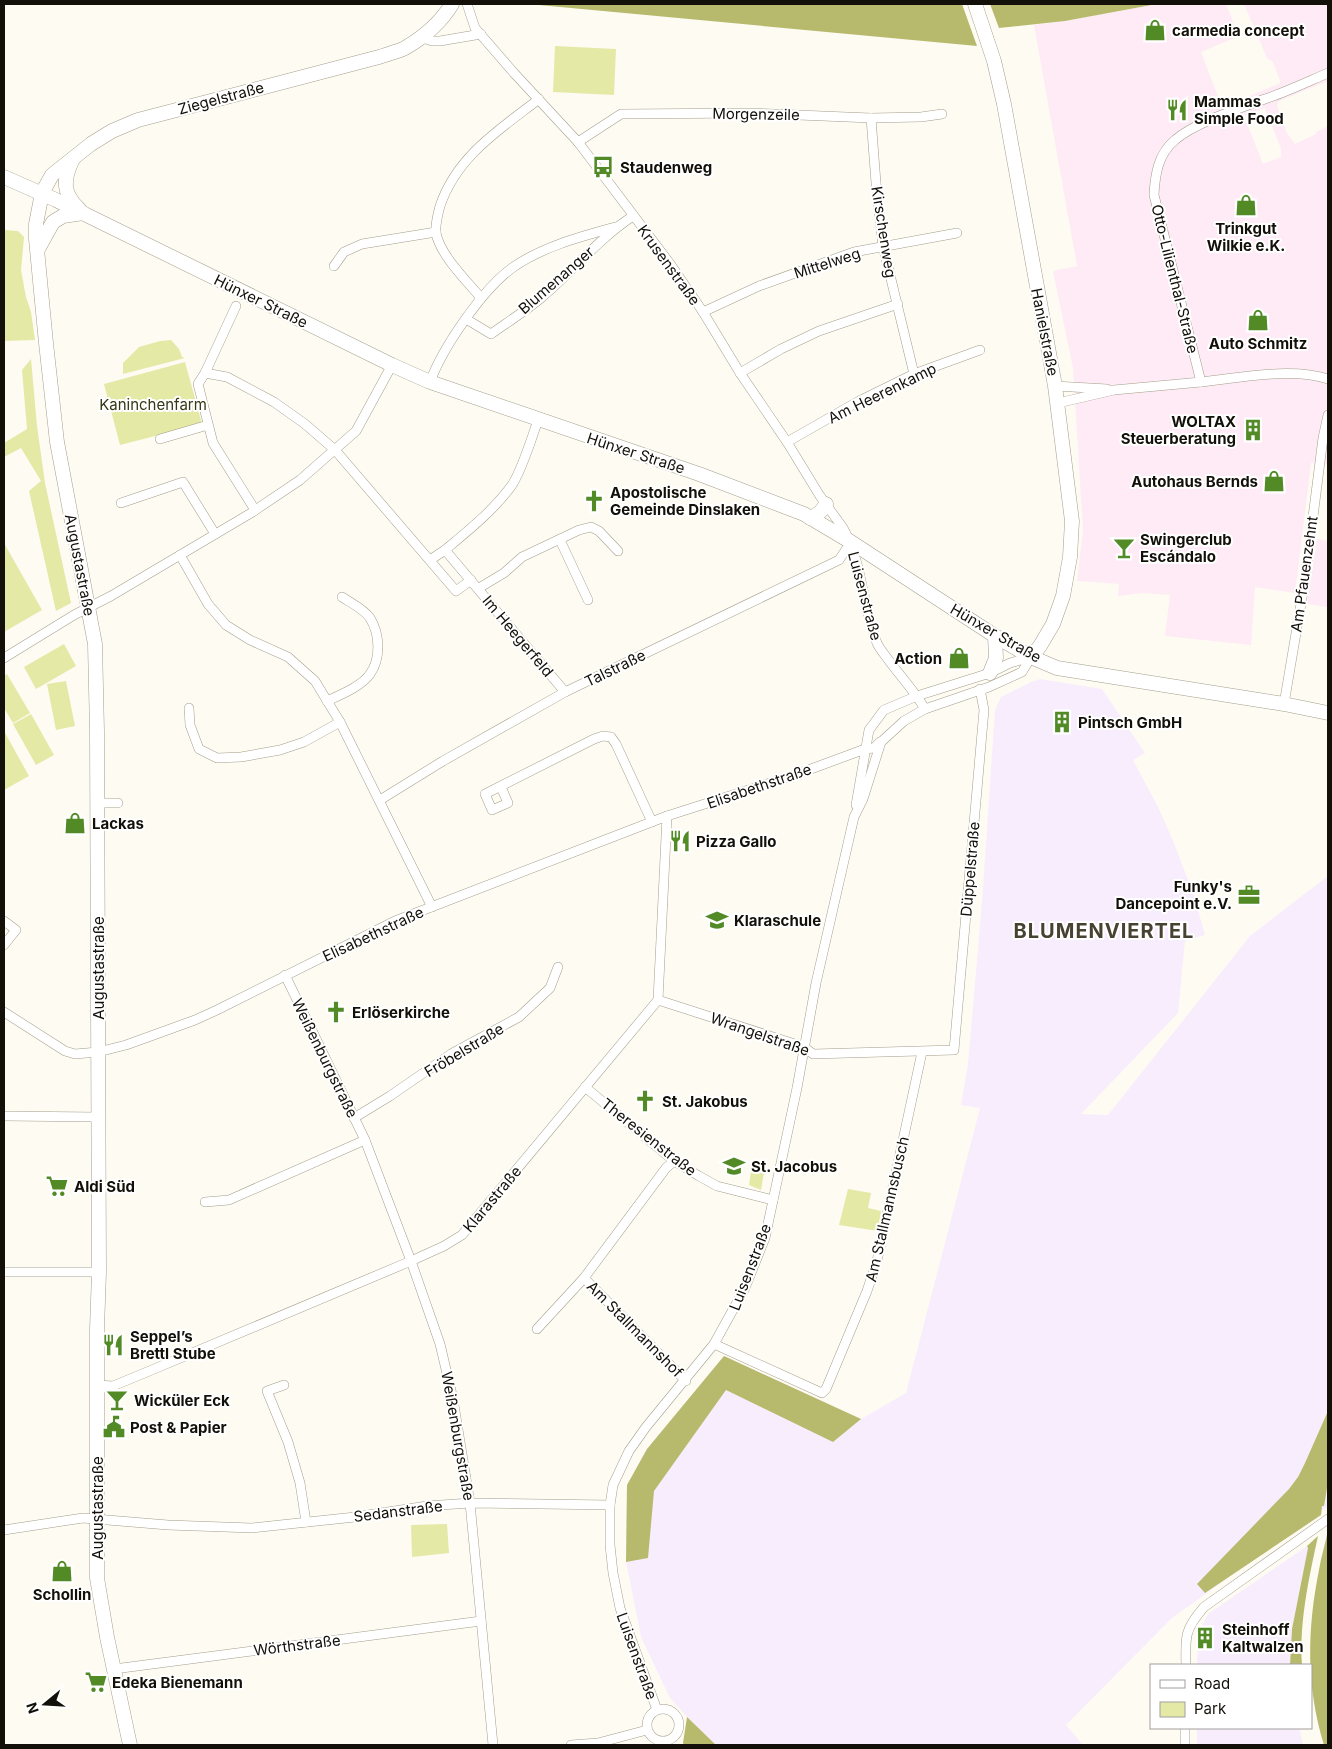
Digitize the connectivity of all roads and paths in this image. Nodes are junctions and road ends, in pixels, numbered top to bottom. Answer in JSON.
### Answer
{"nodes":[{"id":1,"x":452,"y":4,"type":"edge"},
{"id":2,"x":467,"y":4,"type":"edge"},
{"id":3,"x":975,"y":4,"type":"edge"},
{"id":4,"x":481,"y":34,"type":"junction"},
{"id":5,"x":420,"y":37,"type":"junction"},
{"id":6,"x":1328,"y":73,"type":"edge"},
{"id":7,"x":539,"y":100,"type":"junction"},
{"id":8,"x":942,"y":114,"type":"dead end"},
{"id":9,"x":871,"y":118,"type":"junction"},
{"id":10,"x":578,"y":142,"type":"junction"},
{"id":11,"x":75,"y":156,"type":"junction"},
{"id":12,"x":4,"y":177,"type":"edge"},
{"id":13,"x":42,"y":193,"type":"junction"},
{"id":14,"x":83,"y":213,"type":"junction"},
{"id":15,"x":633,"y":216,"type":"junction"},
{"id":16,"x":619,"y":226,"type":"junction"},
{"id":17,"x":436,"y":232,"type":"junction"},
{"id":18,"x":956,"y":233,"type":"dead end"},
{"id":19,"x":883,"y":246,"type":"junction"},
{"id":20,"x":37,"y":250,"type":"junction"},
{"id":21,"x":334,"y":266,"type":"dead end"},
{"id":22,"x":481,"y":298,"type":"junction"},
{"id":23,"x":898,"y":304,"type":"junction"},
{"id":24,"x":236,"y":306,"type":"dead end"},
{"id":25,"x":703,"y":312,"type":"junction"},
{"id":26,"x":466,"y":320,"type":"junction"},
{"id":27,"x":980,"y":350,"type":"dead end"},
{"id":28,"x":392,"y":366,"type":"junction"},
{"id":29,"x":205,"y":373,"type":"junction"},
{"id":30,"x":740,"y":373,"type":"junction"},
{"id":31,"x":914,"y":374,"type":"junction"},
{"id":32,"x":1328,"y":379,"type":"edge"},
{"id":33,"x":430,"y":382,"type":"junction"},
{"id":34,"x":1201,"y":382,"type":"junction"},
{"id":35,"x":1056,"y":386,"type":"junction"},
{"id":36,"x":1114,"y":390,"type":"junction"},
{"id":37,"x":1058,"y":403,"type":"junction"},
{"id":38,"x":1328,"y":415,"type":"edge"},
{"id":39,"x":538,"y":420,"type":"junction"},
{"id":40,"x":208,"y":426,"type":"junction"},
{"id":41,"x":160,"y":439,"type":"dead end"},
{"id":42,"x":787,"y":442,"type":"junction"},
{"id":43,"x":335,"y":450,"type":"junction"},
{"id":44,"x":121,"y":502,"type":"dead end"},
{"id":45,"x":826,"y":504,"type":"junction"},
{"id":46,"x":255,"y":510,"type":"junction"},
{"id":47,"x":810,"y":518,"type":"junction"},
{"id":48,"x":215,"y":534,"type":"junction"},
{"id":49,"x":560,"y":540,"type":"junction"},
{"id":50,"x":850,"y":542,"type":"junction"},
{"id":51,"x":445,"y":550,"type":"junction"},
{"id":52,"x":618,"y":551,"type":"dead end"},
{"id":53,"x":180,"y":554,"type":"junction"},
{"id":54,"x":430,"y":560,"type":"junction"},
{"id":55,"x":839,"y":560,"type":"junction"},
{"id":56,"x":859,"y":569,"type":"junction"},
{"id":57,"x":471,"y":580,"type":"junction"},
{"id":58,"x":478,"y":588,"type":"junction"},
{"id":59,"x":342,"y":597,"type":"dead end"},
{"id":60,"x":588,"y":600,"type":"dead end"},
{"id":61,"x":89,"y":606,"type":"junction"},
{"id":62,"x":995,"y":636,"type":"junction"},
{"id":63,"x":1031,"y":657,"type":"junction"},
{"id":64,"x":4,"y":658,"type":"edge"},
{"id":65,"x":990,"y":673,"type":"junction"},
{"id":66,"x":980,"y":689,"type":"junction"},
{"id":67,"x":565,"y":692,"type":"junction"},
{"id":68,"x":917,"y":696,"type":"junction"},
{"id":69,"x":327,"y":702,"type":"junction"},
{"id":70,"x":1284,"y":704,"type":"junction"},
{"id":71,"x":189,"y":708,"type":"dead end"},
{"id":72,"x":924,"y":709,"type":"junction"},
{"id":73,"x":1328,"y":713,"type":"edge"},
{"id":74,"x":340,"y":722,"type":"junction"},
{"id":75,"x":881,"y":742,"type":"junction"},
{"id":76,"x":865,"y":749,"type":"junction"},
{"id":77,"x":501,"y":787,"type":"dead end"},
{"id":78,"x":380,"y":800,"type":"junction"},
{"id":79,"x":97,"y":803,"type":"junction"},
{"id":80,"x":118,"y":803,"type":"dead end"},
{"id":81,"x":667,"y":816,"type":"junction"},
{"id":82,"x":854,"y":817,"type":"junction"},
{"id":83,"x":652,"y":822,"type":"junction"},
{"id":84,"x":432,"y":907,"type":"junction"},
{"id":85,"x":4,"y":921,"type":"edge"},
{"id":86,"x":4,"y":945,"type":"edge"},
{"id":87,"x":558,"y":967,"type":"dead end"},
{"id":88,"x":285,"y":975,"type":"junction"},
{"id":89,"x":658,"y":1000,"type":"junction"},
{"id":90,"x":4,"y":1012,"type":"edge"},
{"id":91,"x":804,"y":1047,"type":"junction"},
{"id":92,"x":954,"y":1050,"type":"joint"},
{"id":93,"x":98,"y":1052,"type":"junction"},
{"id":94,"x":922,"y":1052,"type":"junction"},
{"id":95,"x":585,"y":1086,"type":"junction"},
{"id":96,"x":4,"y":1116,"type":"edge"},
{"id":97,"x":98,"y":1117,"type":"junction"},
{"id":98,"x":354,"y":1118,"type":"junction"},
{"id":99,"x":365,"y":1140,"type":"junction"},
{"id":100,"x":674,"y":1161,"type":"junction"},
{"id":101,"x":773,"y":1200,"type":"junction"},
{"id":102,"x":205,"y":1202,"type":"dead end"},
{"id":103,"x":411,"y":1261,"type":"junction"},
{"id":104,"x":4,"y":1272,"type":"edge"},
{"id":105,"x":99,"y":1272,"type":"junction"},
{"id":106,"x":584,"y":1278,"type":"junction"},
{"id":107,"x":537,"y":1329,"type":"dead end"},
{"id":108,"x":714,"y":1344,"type":"junction"},
{"id":109,"x":686,"y":1381,"type":"junction"},
{"id":110,"x":97,"y":1385,"type":"junction"},
{"id":111,"x":284,"y":1385,"type":"dead end"},
{"id":112,"x":470,"y":1503,"type":"junction"},
{"id":113,"x":610,"y":1505,"type":"junction"},
{"id":114,"x":97,"y":1518,"type":"junction"},
{"id":115,"x":1328,"y":1519,"type":"edge"},
{"id":116,"x":306,"y":1522,"type":"junction"},
{"id":117,"x":4,"y":1530,"type":"edge"},
{"id":118,"x":481,"y":1621,"type":"junction"},
{"id":119,"x":1186,"y":1664,"type":"edge"},
{"id":120,"x":114,"y":1669,"type":"junction"},
{"id":121,"x":657,"y":1710,"type":"junction"},
{"id":122,"x":1185,"y":1729,"type":"edge"},
{"id":123,"x":647,"y":1730,"type":"junction"},
{"id":124,"x":670,"y":1742,"type":"edge"},
{"id":125,"x":130,"y":1745,"type":"edge"},
{"id":126,"x":493,"y":1745,"type":"edge"},
{"id":127,"x":571,"y":1745,"type":"edge"},
{"id":128,"x":1185,"y":1745,"type":"edge"}],
"edges":[{"from":1,"to":5,"type":"main road","name":"Ziegelstraße"},
{"from":2,"to":4,"type":"street","name":"Krusenstraße"},
{"from":3,"to":35,"type":"main road","name":"Hanielstraße"},
{"from":4,"to":5,"type":"street"},
{"from":4,"to":7,"type":"street","name":"Krusenstraße"},
{"from":5,"to":11,"type":"main road","name":"Ziegelstraße"},
{"from":6,"to":34,"type":"street","name":"Otto-Lilienthal-Straße"},
{"from":7,"to":10,"type":"street","name":"Krusenstraße"},
{"from":7,"to":17,"type":"street"},
{"from":8,"to":9,"type":"street","name":"Morgenzeile"},
{"from":9,"to":10,"type":"street","name":"Morgenzeile"},
{"from":9,"to":19,"type":"street","name":"Kirschenweg"},
{"from":10,"to":15,"type":"street","name":"Krusenstraße"},
{"from":11,"to":13,"type":"main road","name":"Ziegelstraße"},
{"from":11,"to":14,"type":"main road"},
{"from":12,"to":13,"type":"main road","name":"Hünxer Straße"},
{"from":13,"to":14,"type":"main road","name":"Hünxer Straße"},
{"from":13,"to":20,"type":"main road","name":"Augustastraße"},
{"from":14,"to":20,"type":"main road"},
{"from":14,"to":28,"type":"main road","name":"Hünxer Straße"},
{"from":15,"to":16,"type":"street","name":"Blumenanger"},
{"from":15,"to":25,"type":"street","name":"Krusenstraße"},
{"from":16,"to":22,"type":"street","name":"Blumenanger"},
{"from":16,"to":26,"type":"street","name":"Blumenanger"},
{"from":17,"to":21,"type":"street"},
{"from":17,"to":22,"type":"street"},
{"from":18,"to":19,"type":"street","name":"Mittelweg"},
{"from":19,"to":23,"type":"street","name":"Kirschenweg"},
{"from":19,"to":25,"type":"street","name":"Mittelweg"},
{"from":20,"to":61,"type":"main road","name":"Augustastraße"},
{"from":22,"to":26,"type":"street","name":"Blumenanger"},
{"from":23,"to":30,"type":"street"},
{"from":23,"to":31,"type":"street","name":"Kirschenweg"},
{"from":24,"to":29,"type":"street"},
{"from":25,"to":30,"type":"street","name":"Krusenstraße"},
{"from":26,"to":33,"type":"street","name":"Blumenanger"},
{"from":27,"to":31,"type":"street","name":"Am Heerenkamp"},
{"from":28,"to":33,"type":"main road","name":"Hünxer Straße"},
{"from":28,"to":43,"type":"street"},
{"from":29,"to":40,"type":"street"},
{"from":29,"to":43,"type":"street"},
{"from":30,"to":42,"type":"street","name":"Krusenstraße"},
{"from":31,"to":42,"type":"street","name":"Am Heerenkamp"},
{"from":32,"to":34,"type":"street"},
{"from":33,"to":39,"type":"main road","name":"Hünxer Straße"},
{"from":34,"to":36,"type":"street"},
{"from":35,"to":36,"type":"street"},
{"from":35,"to":37,"type":"main road","name":"Hanielstraße"},
{"from":36,"to":37,"type":"street"},
{"from":37,"to":63,"type":"main road","name":"Hanielstraße"},
{"from":38,"to":70,"type":"street","name":"Am Pfauenzehnt"},
{"from":39,"to":47,"type":"main road","name":"Hünxer Straße"},
{"from":39,"to":51,"type":"street"},
{"from":40,"to":41,"type":"street"},
{"from":40,"to":46,"type":"street"},
{"from":42,"to":45,"type":"street","name":"Krusenstraße"},
{"from":43,"to":46,"type":"street"},
{"from":43,"to":54,"type":"street"},
{"from":44,"to":48,"type":"street"},
{"from":45,"to":47,"type":"main road"},
{"from":45,"to":50,"type":"street","name":"Krusenstraße"},
{"from":46,"to":48,"type":"street"},
{"from":47,"to":50,"type":"main road","name":"Hünxer Straße"},
{"from":48,"to":53,"type":"street"},
{"from":49,"to":52,"type":"street"},
{"from":49,"to":58,"type":"street"},
{"from":49,"to":60,"type":"street"},
{"from":50,"to":55,"type":"street"},
{"from":50,"to":56,"type":"street","name":"Luisenstraße"},
{"from":50,"to":62,"type":"main road","name":"Hünxer Straße"},
{"from":51,"to":54,"type":"street"},
{"from":51,"to":57,"type":"street","name":"Im Heegerfeld"},
{"from":53,"to":61,"type":"street"},
{"from":53,"to":69,"type":"street"},
{"from":54,"to":57,"type":"street"},
{"from":55,"to":56,"type":"street"},
{"from":55,"to":67,"type":"street","name":"Talstraße"},
{"from":56,"to":68,"type":"street","name":"Luisenstraße"},
{"from":57,"to":58,"type":"street","name":"Im Heegerfeld"},
{"from":58,"to":67,"type":"street","name":"Im Heegerfeld"},
{"from":59,"to":69,"type":"street"},
{"from":61,"to":64,"type":"street"},
{"from":61,"to":79,"type":"main road","name":"Augustastraße"},
{"from":62,"to":63,"type":"main road","name":"Hünxer Straße"},
{"from":62,"to":65,"type":"main road"},
{"from":63,"to":65,"type":"street","name":"Luisenstraße"},
{"from":63,"to":66,"type":"street"},
{"from":63,"to":70,"type":"main road","name":"Hünxer Straße"},
{"from":65,"to":68,"type":"street","name":"Luisenstraße"},
{"from":66,"to":72,"type":"street"},
{"from":66,"to":92,"type":"street","name":"Düppelstraße"},
{"from":67,"to":78,"type":"street","name":"Talstraße"},
{"from":68,"to":72,"type":"street","name":"Luisenstraße"},
{"from":68,"to":76,"type":"street","name":"Luisenstraße"},
{"from":69,"to":74,"type":"street"},
{"from":70,"to":73,"type":"main road","name":"Hünxer Straße"},
{"from":71,"to":74,"type":"street"},
{"from":72,"to":75,"type":"street"},
{"from":74,"to":78,"type":"street"},
{"from":75,"to":76,"type":"street"},
{"from":75,"to":82,"type":"street","name":"Luisenstraße"},
{"from":76,"to":81,"type":"street","name":"Elisabethstraße"},
{"from":76,"to":82,"type":"street","name":"Luisenstraße"},
{"from":77,"to":83,"type":"street"},
{"from":78,"to":84,"type":"street"},
{"from":79,"to":80,"type":"street"},
{"from":79,"to":93,"type":"main road","name":"Augustastraße"},
{"from":81,"to":83,"type":"street","name":"Elisabethstraße"},
{"from":81,"to":89,"type":"street"},
{"from":82,"to":91,"type":"street","name":"Luisenstraße"},
{"from":83,"to":84,"type":"street","name":"Elisabethstraße"},
{"from":84,"to":88,"type":"street","name":"Elisabethstraße"},
{"from":85,"to":86,"type":"street"},
{"from":87,"to":98,"type":"street","name":"Fröbelstraße"},
{"from":88,"to":93,"type":"street","name":"Elisabethstraße"},
{"from":88,"to":98,"type":"street","name":"Weißenburgstraße"},
{"from":89,"to":91,"type":"street","name":"Wrangelstraße"},
{"from":89,"to":95,"type":"street","name":"Klarastraße"},
{"from":90,"to":93,"type":"street","name":"Elisabethstraße"},
{"from":91,"to":94,"type":"street","name":"Wrangelstraße"},
{"from":91,"to":101,"type":"street","name":"Luisenstraße"},
{"from":92,"to":94,"type":"street","name":"Wrangelstraße"},
{"from":93,"to":97,"type":"main road","name":"Augustastraße"},
{"from":94,"to":108,"type":"street","name":"Am Stallmannsbusch"},
{"from":95,"to":100,"type":"street","name":"Theresienstraße"},
{"from":95,"to":103,"type":"street","name":"Klarastraße"},
{"from":96,"to":97,"type":"street"},
{"from":97,"to":105,"type":"main road","name":"Augustastraße"},
{"from":98,"to":99,"type":"street","name":"Weißenburgstraße"},
{"from":99,"to":102,"type":"street"},
{"from":99,"to":103,"type":"street","name":"Weißenburgstraße"},
{"from":100,"to":101,"type":"street","name":"Theresienstraße"},
{"from":100,"to":106,"type":"street","name":"Am Stallmannshof"},
{"from":101,"to":108,"type":"street","name":"Luisenstraße"},
{"from":103,"to":110,"type":"street","name":"Klarastraße"},
{"from":103,"to":112,"type":"street","name":"Weißenburgstraße"},
{"from":104,"to":105,"type":"street"},
{"from":105,"to":110,"type":"main road","name":"Augustastraße"},
{"from":106,"to":107,"type":"street","name":"Am Stallmannshof"},
{"from":106,"to":109,"type":"street","name":"Am Stallmannshof"},
{"from":108,"to":109,"type":"street","name":"Luisenstraße"},
{"from":109,"to":113,"type":"street","name":"Luisenstraße"},
{"from":110,"to":114,"type":"main road","name":"Augustastraße"},
{"from":111,"to":116,"type":"street"},
{"from":112,"to":113,"type":"street","name":"Sedanstraße"},
{"from":112,"to":116,"type":"street","name":"Sedanstraße"},
{"from":112,"to":118,"type":"street","name":"Weißenburgstraße"},
{"from":113,"to":121,"type":"street","name":"Luisenstraße"},
{"from":114,"to":116,"type":"street","name":"Sedanstraße"},
{"from":114,"to":117,"type":"street","name":"Sedanstraße"},
{"from":114,"to":120,"type":"main road","name":"Augustastraße"},
{"from":115,"to":119,"type":"street"},
{"from":118,"to":120,"type":"street","name":"Wörthstraße"},
{"from":118,"to":126,"type":"street","name":"Weißenburgstraße"},
{"from":120,"to":125,"type":"main road","name":"Augustastraße"},
{"from":121,"to":123,"type":"street","name":"Luisenstraße"},
{"from":121,"to":124,"type":"street","name":"Luisenstraße"},
{"from":122,"to":128,"type":"street"},
{"from":123,"to":124,"type":"street","name":"Luisenstraße"},
{"from":123,"to":127,"type":"street"}]}
